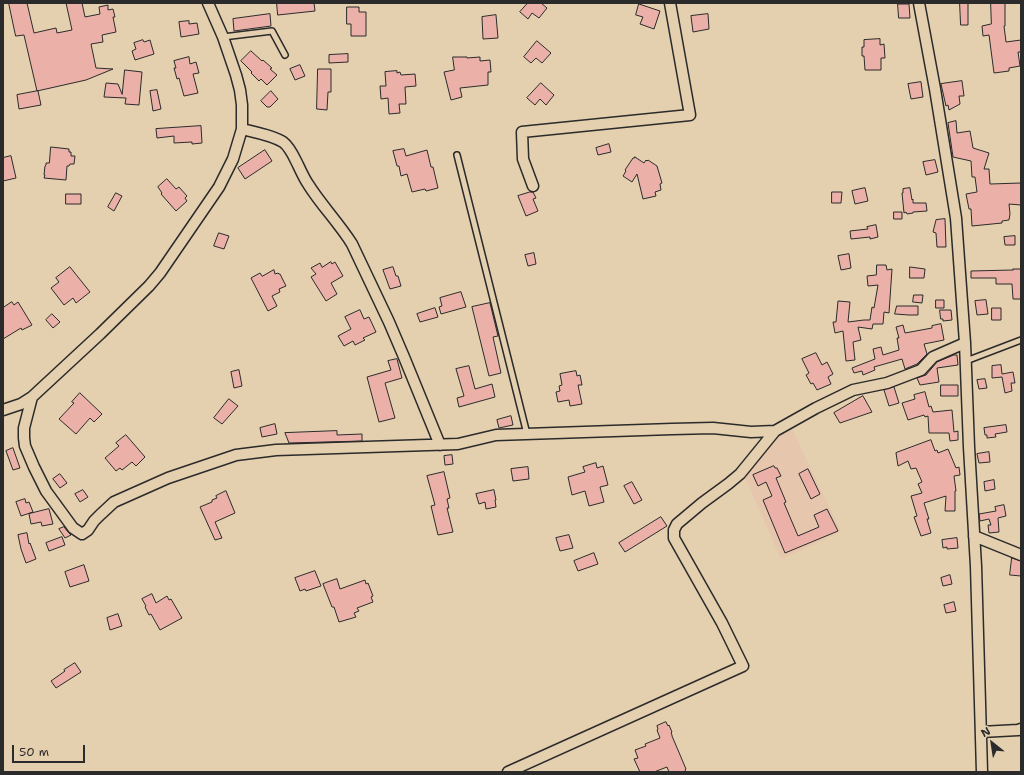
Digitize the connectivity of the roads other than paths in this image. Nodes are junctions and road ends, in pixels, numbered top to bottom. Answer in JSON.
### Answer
{"nodes":[{"id":1,"x":208,"y":3,"type":"edge"},
{"id":2,"x":670,"y":3,"type":"edge"},
{"id":3,"x":919,"y":3,"type":"edge"},
{"id":4,"x":223,"y":37,"type":"junction"},
{"id":5,"x":285,"y":56,"type":"dead end"},
{"id":6,"x":242,"y":129,"type":"junction"},
{"id":7,"x":457,"y":155,"type":"dead end"},
{"id":8,"x":533,"y":186,"type":"dead end"},
{"id":9,"x":1021,"y":340,"type":"edge"},
{"id":10,"x":965,"y":343,"type":"junction"},
{"id":11,"x":966,"y":361,"type":"junction"},
{"id":12,"x":32,"y":397,"type":"junction"},
{"id":13,"x":3,"y":410,"type":"edge"},
{"id":14,"x":775,"y":431,"type":"junction"},
{"id":15,"x":527,"y":434,"type":"junction"},
{"id":16,"x":440,"y":445,"type":"junction"},
{"id":17,"x":974,"y":536,"type":"junction"},
{"id":18,"x":1021,"y":554,"type":"edge"},
{"id":19,"x":1021,"y":729,"type":"edge"},
{"id":20,"x":981,"y":732,"type":"junction"},
{"id":21,"x":508,"y":772,"type":"edge"},
{"id":22,"x":982,"y":772,"type":"edge"}],
"edges":[{"from":1,"to":4,"type":"street"},
{"from":2,"to":8,"type":"street"},
{"from":3,"to":10,"type":"street"},
{"from":4,"to":5,"type":"lane"},
{"from":4,"to":6,"type":"street"},
{"from":6,"to":12,"type":"street"},
{"from":6,"to":16,"type":"street"},
{"from":7,"to":15,"type":"lane"},
{"from":9,"to":11,"type":"lane"},
{"from":10,"to":11,"type":"street"},
{"from":10,"to":14,"type":"street"},
{"from":11,"to":17,"type":"street"},
{"from":12,"to":13,"type":"street"},
{"from":12,"to":16,"type":"street"},
{"from":14,"to":15,"type":"street"},
{"from":14,"to":21,"type":"street"},
{"from":15,"to":16,"type":"street"},
{"from":17,"to":18,"type":"street"},
{"from":17,"to":20,"type":"street"},
{"from":19,"to":20,"type":"street"},
{"from":20,"to":22,"type":"street"}]}
